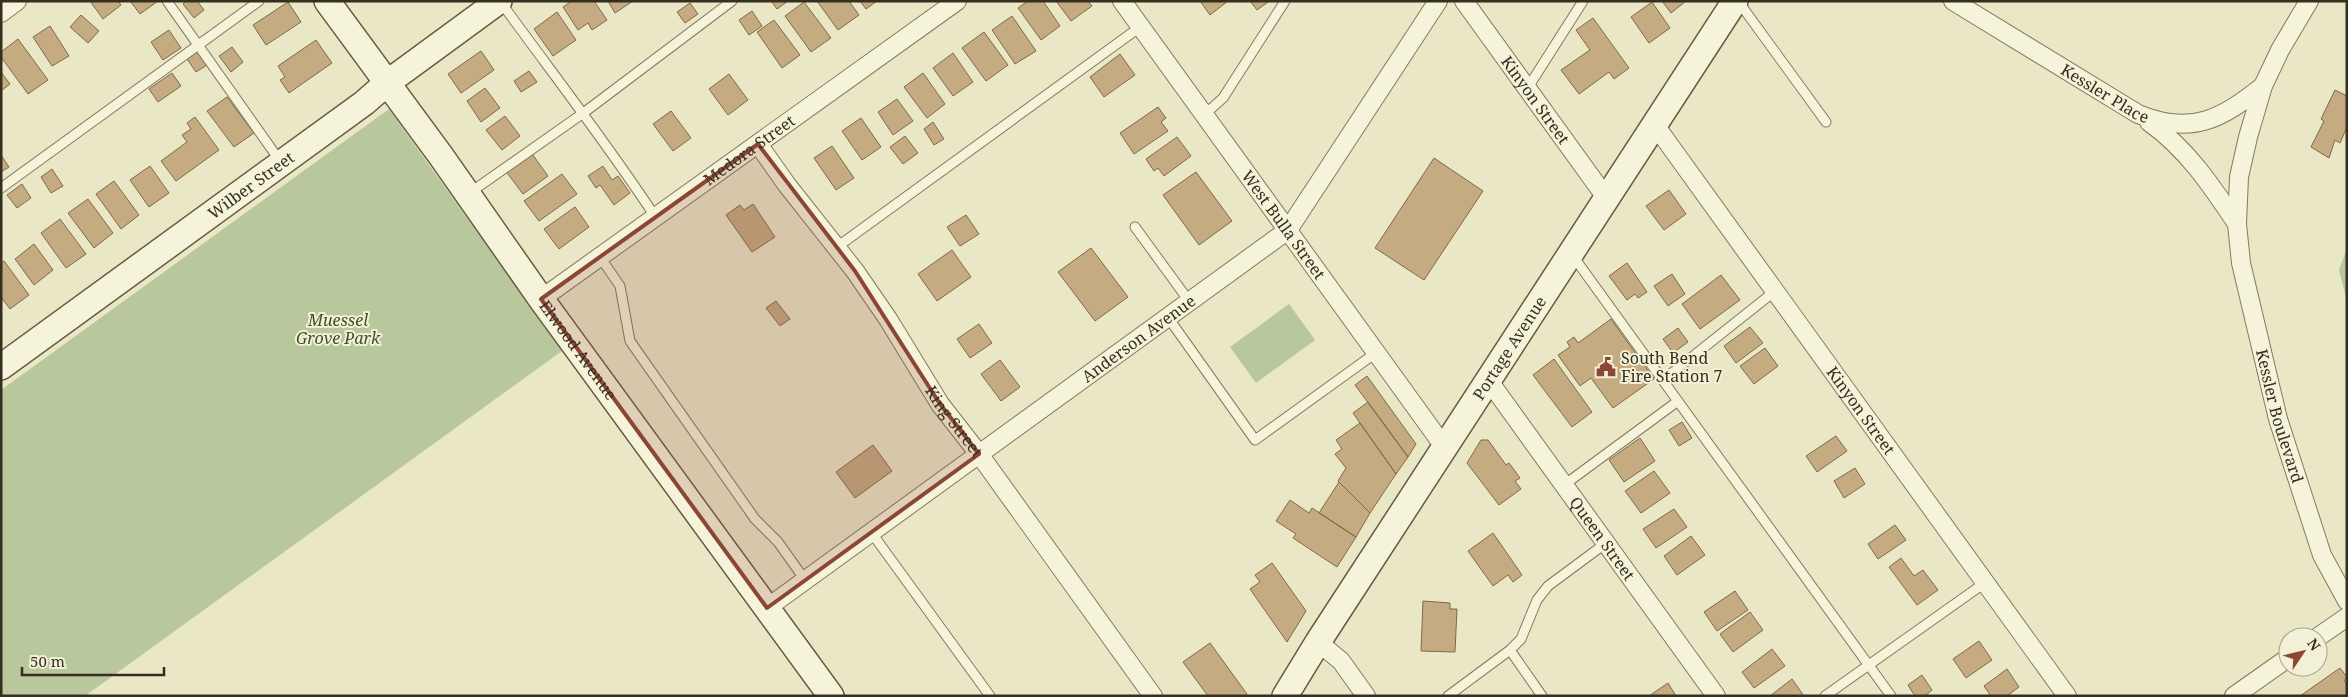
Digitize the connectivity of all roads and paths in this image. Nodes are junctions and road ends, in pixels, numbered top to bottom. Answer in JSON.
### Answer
{"nodes":[{"id":1,"x":17,"y":1,"type":"edge"},
{"id":2,"x":167,"y":1,"type":"edge"},
{"id":3,"x":259,"y":1,"type":"edge"},
{"id":4,"x":328,"y":1,"type":"edge"},
{"id":5,"x":500,"y":1,"type":"edge"},
{"id":6,"x":732,"y":1,"type":"edge"},
{"id":7,"x":957,"y":1,"type":"edge"},
{"id":8,"x":1285,"y":1,"type":"edge"},
{"id":9,"x":1438,"y":1,"type":"edge"},
{"id":10,"x":1464,"y":1,"type":"edge"},
{"id":11,"x":1583,"y":1,"type":"edge"},
{"id":12,"x":1737,"y":1,"type":"edge"},
{"id":13,"x":1953,"y":1,"type":"edge"},
{"id":14,"x":2309,"y":1,"type":"edge"},
{"id":15,"x":1129,"y":5,"type":"edge"},
{"id":16,"x":1,"y":13,"type":"edge"},
{"id":17,"x":1140,"y":27,"type":"junction"},
{"id":18,"x":198,"y":45,"type":"junction"},
{"id":19,"x":387,"y":83,"type":"junction"},
{"id":20,"x":2263,"y":86,"type":"junction"},
{"id":21,"x":1527,"y":89,"type":"junction"},
{"id":22,"x":582,"y":114,"type":"junction"},
{"id":23,"x":2138,"y":114,"type":"junction"},
{"id":24,"x":1204,"y":115,"type":"junction"},
{"id":25,"x":1826,"y":122,"type":"dead end"},
{"id":26,"x":1655,"y":124,"type":"junction"},
{"id":27,"x":758,"y":144,"type":"junction"},
{"id":28,"x":281,"y":163,"type":"junction"},
{"id":29,"x":1,"y":188,"type":"edge"},
{"id":30,"x":468,"y":194,"type":"junction"},
{"id":31,"x":1607,"y":199,"type":"junction"},
{"id":32,"x":656,"y":218,"type":"junction"},
{"id":33,"x":2237,"y":224,"type":"junction"},
{"id":34,"x":1135,"y":227,"type":"dead end"},
{"id":35,"x":1288,"y":230,"type":"junction"},
{"id":36,"x":837,"y":247,"type":"junction"},
{"id":37,"x":1572,"y":254,"type":"junction"},
{"id":38,"x":600,"y":257,"type":"junction"},
{"id":39,"x":1775,"y":291,"type":"junction"},
{"id":40,"x":541,"y":299,"type":"junction"},
{"id":41,"x":1189,"y":301,"type":"junction"},
{"id":42,"x":1167,"y":316,"type":"junction"},
{"id":43,"x":1376,"y":352,"type":"junction"},
{"id":44,"x":1,"y":367,"type":"edge"},
{"id":45,"x":1489,"y":380,"type":"junction"},
{"id":46,"x":1663,"y":380,"type":"junction"},
{"id":47,"x":1678,"y":401,"type":"junction"},
{"id":48,"x":1445,"y":448,"type":"junction"},
{"id":49,"x":979,"y":454,"type":"junction"},
{"id":50,"x":1564,"y":484,"type":"junction"},
{"id":51,"x":871,"y":532,"type":"junction"},
{"id":52,"x":1606,"y":543,"type":"junction"},
{"id":53,"x":805,"y":580,"type":"junction"},
{"id":54,"x":1986,"y":582,"type":"junction"},
{"id":55,"x":2347,"y":601,"type":"edge"},
{"id":56,"x":767,"y":608,"type":"junction"},
{"id":57,"x":2347,"y":617,"type":"edge"},
{"id":58,"x":2328,"y":630,"type":"edge"},
{"id":59,"x":1318,"y":642,"type":"junction"},
{"id":60,"x":1510,"y":650,"type":"junction"},
{"id":61,"x":1869,"y":664,"type":"junction"},
{"id":62,"x":2278,"y":666,"type":"edge"},
{"id":63,"x":2240,"y":694,"type":"edge"},
{"id":64,"x":831,"y":696,"type":"edge"},
{"id":65,"x":990,"y":696,"type":"edge"},
{"id":66,"x":1153,"y":696,"type":"edge"},
{"id":67,"x":1285,"y":696,"type":"edge"},
{"id":68,"x":1366,"y":696,"type":"edge"},
{"id":69,"x":1448,"y":696,"type":"edge"},
{"id":70,"x":1542,"y":696,"type":"edge"},
{"id":71,"x":1716,"y":696,"type":"edge"},
{"id":72,"x":1825,"y":696,"type":"edge"},
{"id":73,"x":1892,"y":696,"type":"edge"},
{"id":74,"x":2067,"y":696,"type":"edge"}],
"edges":[{"from":1,"to":16,"type":"street"},
{"from":2,"to":18,"type":"lane"},
{"from":3,"to":18,"type":"lane"},
{"from":4,"to":19,"type":"street","name":"Elwood Avenue"},
{"from":5,"to":19,"type":"street","name":"Wilber Street"},
{"from":5,"to":22,"type":"lane"},
{"from":6,"to":22,"type":"lane"},
{"from":7,"to":27,"type":"street","name":"Medora Street"},
{"from":8,"to":24,"type":"lane"},
{"from":9,"to":35,"type":"street","name":"Anderson Avenue"},
{"from":10,"to":21,"type":"street","name":"Kinyon Street"},
{"from":11,"to":21,"type":"lane"},
{"from":12,"to":25,"type":"lane"},
{"from":12,"to":26,"type":"street","name":"Portage Avenue"},
{"from":13,"to":23,"type":"street","name":"Kessler Place"},
{"from":14,"to":20,"type":"street","name":"Kessler Boulevard"},
{"from":15,"to":17,"type":"street","name":"West Bulla Street"},
{"from":17,"to":24,"type":"street","name":"West Bulla Street"},
{"from":17,"to":36,"type":"lane"},
{"from":18,"to":28,"type":"lane"},
{"from":18,"to":29,"type":"lane"},
{"from":19,"to":28,"type":"street","name":"Wilber Street"},
{"from":19,"to":30,"type":"street","name":"Elwood Avenue"},
{"from":20,"to":23,"type":"street","name":"Kessler Place"},
{"from":20,"to":33,"type":"street","name":"Kessler Boulevard"},
{"from":21,"to":31,"type":"street","name":"Kinyon Street"},
{"from":22,"to":30,"type":"lane"},
{"from":22,"to":32,"type":"lane"},
{"from":23,"to":33,"type":"street","name":"Kessler Boulevard"},
{"from":24,"to":35,"type":"street","name":"West Bulla Street"},
{"from":26,"to":31,"type":"street","name":"Portage Avenue"},
{"from":26,"to":39,"type":"street","name":"Kinyon Street"},
{"from":27,"to":32,"type":"street","name":"Medora Street"},
{"from":27,"to":36,"type":"street","name":"King Street"},
{"from":28,"to":44,"type":"street","name":"Wilber Street"},
{"from":30,"to":40,"type":"street","name":"Elwood Avenue"},
{"from":31,"to":37,"type":"street","name":"Portage Avenue"},
{"from":32,"to":38,"type":"street","name":"Medora Street"},
{"from":33,"to":55,"type":"street","name":"Kessler Boulevard"},
{"from":34,"to":41,"type":"lane"},
{"from":35,"to":41,"type":"street","name":"Anderson Avenue"},
{"from":35,"to":43,"type":"street","name":"West Bulla Street"},
{"from":36,"to":49,"type":"street","name":"King Street"},
{"from":37,"to":45,"type":"street","name":"Portage Avenue"},
{"from":37,"to":46,"type":"lane"},
{"from":38,"to":40,"type":"street","name":"Medora Street"},
{"from":38,"to":53,"type":"lane"},
{"from":39,"to":46,"type":"lane"},
{"from":39,"to":54,"type":"street","name":"Kinyon Street"},
{"from":40,"to":56,"type":"street","name":"Elwood Avenue"},
{"from":41,"to":42,"type":"street","name":"Anderson Avenue"},
{"from":42,"to":43,"type":"lane"},
{"from":42,"to":49,"type":"street","name":"Anderson Avenue"},
{"from":43,"to":48,"type":"street","name":"West Bulla Street"},
{"from":45,"to":48,"type":"street","name":"Portage Avenue"},
{"from":45,"to":50,"type":"street","name":"Queen Street"},
{"from":46,"to":47,"type":"lane"},
{"from":47,"to":50,"type":"lane"},
{"from":47,"to":61,"type":"lane"},
{"from":48,"to":59,"type":"street","name":"Portage Avenue"},
{"from":49,"to":51,"type":"street","name":"Anderson Avenue"},
{"from":49,"to":66,"type":"street","name":"King Street"},
{"from":50,"to":52,"type":"street","name":"Queen Street"},
{"from":51,"to":53,"type":"street","name":"Anderson Avenue"},
{"from":51,"to":65,"type":"lane"},
{"from":52,"to":60,"type":"lane"},
{"from":52,"to":71,"type":"street","name":"Queen Street"},
{"from":53,"to":56,"type":"street","name":"Anderson Avenue"},
{"from":54,"to":61,"type":"lane"},
{"from":54,"to":74,"type":"street","name":"Kinyon Street"},
{"from":56,"to":64,"type":"street","name":"Elwood Avenue"},
{"from":57,"to":58,"type":"street"},
{"from":59,"to":67,"type":"street","name":"Portage Avenue"},
{"from":59,"to":68,"type":"street"},
{"from":60,"to":69,"type":"lane"},
{"from":60,"to":70,"type":"lane"},
{"from":61,"to":72,"type":"lane"},
{"from":61,"to":73,"type":"lane"},
{"from":62,"to":63,"type":"street"}]}
